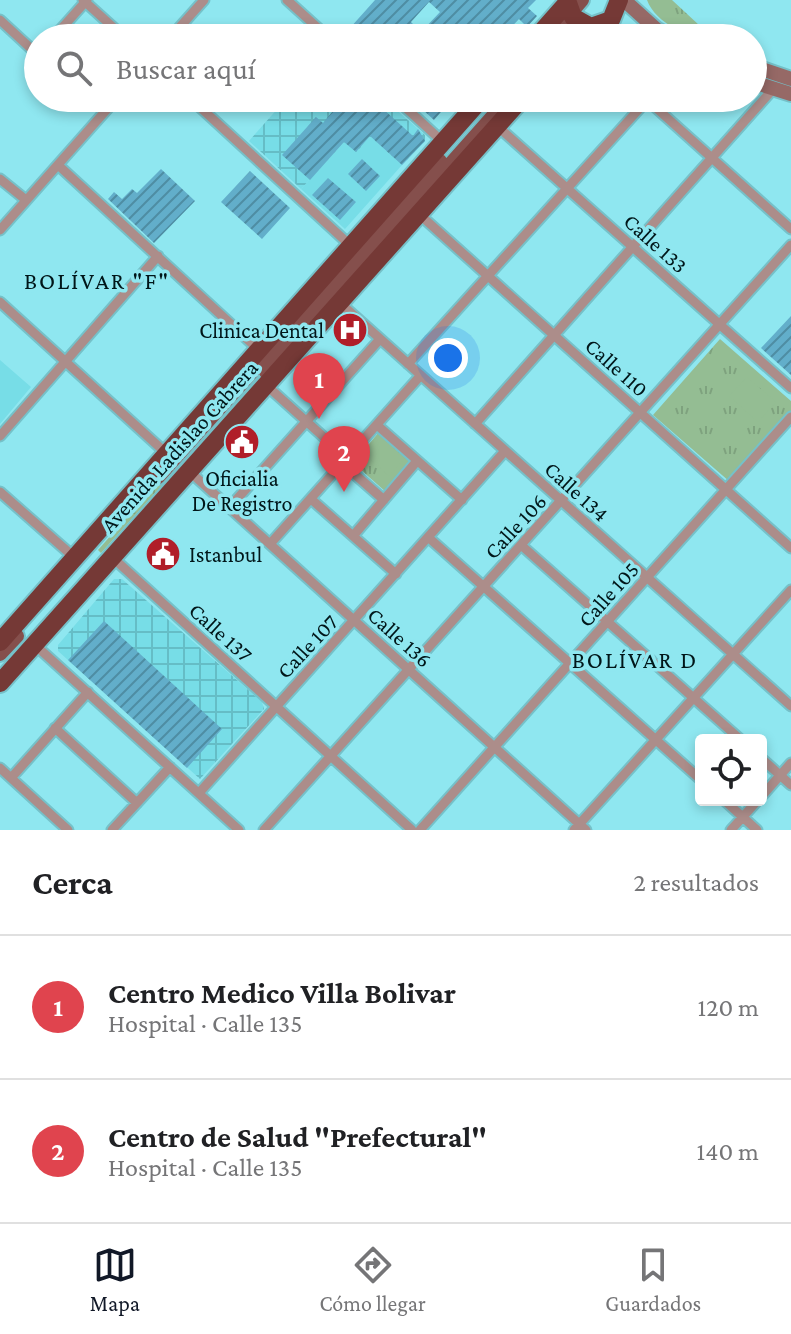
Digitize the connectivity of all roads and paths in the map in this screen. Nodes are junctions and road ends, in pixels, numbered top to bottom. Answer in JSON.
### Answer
{"nodes":[{"id":1,"x":204,"y":0,"type":"edge"},
{"id":2,"x":287,"y":0,"type":"edge"},
{"id":3,"x":595,"y":0,"type":"edge"},
{"id":4,"x":622,"y":0,"type":"edge"},
{"id":5,"x":85,"y":1,"type":"edge"},
{"id":6,"x":0,"y":20,"type":"edge"},
{"id":7,"x":573,"y":22,"type":"edge"},
{"id":8,"x":65,"y":24,"type":"edge"},
{"id":9,"x":110,"y":24,"type":"edge"},
{"id":10,"x":183,"y":24,"type":"edge"},
{"id":11,"x":314,"y":24,"type":"edge"},
{"id":12,"x":650,"y":24,"type":"edge"},
{"id":13,"x":24,"y":42,"type":"edge"},
{"id":14,"x":767,"y":71,"type":"edge"},
{"id":15,"x":791,"y":79,"type":"edge"},
{"id":16,"x":767,"y":86,"type":"edge"},
{"id":17,"x":774,"y":88,"type":"junction"},
{"id":18,"x":791,"y":94,"type":"edge"},
{"id":19,"x":767,"y":96,"type":"edge"},
{"id":20,"x":105,"y":112,"type":"edge"},
{"id":21,"x":205,"y":112,"type":"edge"},
{"id":22,"x":410,"y":112,"type":"edge"},
{"id":23,"x":470,"y":112,"type":"edge"},
{"id":24,"x":484,"y":112,"type":"edge"},
{"id":25,"x":497,"y":112,"type":"edge"},
{"id":26,"x":510,"y":112,"type":"edge"},
{"id":27,"x":635,"y":112,"type":"edge"},
{"id":28,"x":661,"y":112,"type":"edge"},
{"id":29,"x":753,"y":112,"type":"edge"},
{"id":30,"x":497,"y":126,"type":"junction"},
{"id":31,"x":443,"y":142,"type":"junction"},
{"id":32,"x":712,"y":158,"type":"junction"},
{"id":33,"x":58,"y":165,"type":"junction"},
{"id":34,"x":0,"y":179,"type":"edge"},
{"id":35,"x":567,"y":189,"type":"junction"},
{"id":36,"x":26,"y":200,"type":"junction"},
{"id":37,"x":419,"y":214,"type":"junction"},
{"id":38,"x":791,"y":229,"type":"edge"},
{"id":39,"x":0,"y":230,"type":"edge"},
{"id":40,"x":791,"y":245,"type":"edge"},
{"id":41,"x":351,"y":246,"type":"junction"},
{"id":42,"x":633,"y":247,"type":"junction"},
{"id":43,"x":158,"y":256,"type":"junction"},
{"id":44,"x":488,"y":276,"type":"junction"},
{"id":45,"x":0,"y":302,"type":"edge"},
{"id":46,"x":339,"y":302,"type":"junction"},
{"id":47,"x":719,"y":324,"type":"junction"},
{"id":48,"x":554,"y":335,"type":"junction"},
{"id":49,"x":380,"y":339,"type":"junction"},
{"id":50,"x":259,"y":350,"type":"junction"},
{"id":51,"x":66,"y":361,"type":"junction"},
{"id":52,"x":408,"y":364,"type":"junction"},
{"id":53,"x":421,"y":375,"type":"junction"},
{"id":54,"x":266,"y":385,"type":"junction"},
{"id":55,"x":791,"y":388,"type":"edge"},
{"id":56,"x":640,"y":412,"type":"junction"},
{"id":57,"x":791,"y":417,"type":"edge"},
{"id":58,"x":307,"y":422,"type":"junction"},
{"id":59,"x":475,"y":424,"type":"junction"},
{"id":60,"x":377,"y":425,"type":"junction"},
{"id":61,"x":0,"y":436,"type":"edge"},
{"id":62,"x":505,"y":451,"type":"junction"},
{"id":63,"x":167,"y":454,"type":"junction"},
{"id":64,"x":345,"y":460,"type":"junction"},
{"id":65,"x":417,"y":461,"type":"junction"},
{"id":66,"x":189,"y":471,"type":"junction"},
{"id":67,"x":726,"y":490,"type":"junction"},
{"id":68,"x":0,"y":492,"type":"edge"},
{"id":69,"x":311,"y":499,"type":"junction"},
{"id":70,"x":384,"y":500,"type":"junction"},
{"id":71,"x":462,"y":500,"type":"junction"},
{"id":72,"x":562,"y":501,"type":"junction"},
{"id":73,"x":229,"y":508,"type":"junction"},
{"id":74,"x":353,"y":536,"type":"junction"},
{"id":75,"x":429,"y":538,"type":"junction"},
{"id":76,"x":270,"y":544,"type":"junction"},
{"id":77,"x":521,"y":545,"type":"junction"},
{"id":78,"x":791,"y":548,"type":"edge"},
{"id":79,"x":112,"y":557,"type":"junction"},
{"id":80,"x":75,"y":558,"type":"junction"},
{"id":81,"x":396,"y":574,"type":"junction"},
{"id":82,"x":647,"y":577,"type":"junction"},
{"id":83,"x":483,"y":586,"type":"junction"},
{"id":84,"x":791,"y":590,"type":"edge"},
{"id":85,"x":608,"y":620,"type":"junction"},
{"id":86,"x":355,"y":621,"type":"junction"},
{"id":87,"x":0,"y":642,"type":"edge"},
{"id":88,"x":34,"y":644,"type":"junction"},
{"id":89,"x":0,"y":654,"type":"edge"},
{"id":90,"x":733,"y":654,"type":"junction"},
{"id":91,"x":570,"y":663,"type":"junction"},
{"id":92,"x":408,"y":669,"type":"junction"},
{"id":93,"x":0,"y":671,"type":"edge"},
{"id":94,"x":0,"y":683,"type":"edge"},
{"id":95,"x":88,"y":692,"type":"junction"},
{"id":96,"x":694,"y":699,"type":"junction"},
{"id":97,"x":276,"y":706,"type":"junction"},
{"id":98,"x":791,"y":706,"type":"edge"},
{"id":99,"x":55,"y":728,"type":"junction"},
{"id":100,"x":734,"y":734,"type":"edge"},
{"id":101,"x":656,"y":740,"type":"junction"},
{"id":102,"x":494,"y":747,"type":"junction"},
{"id":103,"x":330,"y":756,"type":"junction"},
{"id":104,"x":767,"y":763,"type":"edge"},
{"id":105,"x":791,"y":763,"type":"edge"},
{"id":106,"x":170,"y":767,"type":"junction"},
{"id":107,"x":0,"y":768,"type":"edge"},
{"id":108,"x":695,"y":775,"type":"edge"},
{"id":109,"x":780,"y":775,"type":"junction"},
{"id":110,"x":11,"y":778,"type":"junction"},
{"id":111,"x":791,"y":785,"type":"edge"},
{"id":112,"x":767,"y":790,"type":"edge"},
{"id":113,"x":199,"y":793,"type":"junction"},
{"id":114,"x":137,"y":803,"type":"junction"},
{"id":115,"x":731,"y":806,"type":"edge"},
{"id":116,"x":753,"y":806,"type":"edge"},
{"id":117,"x":743,"y":817,"type":"junction"},
{"id":118,"x":580,"y":828,"type":"edge"},
{"id":119,"x":68,"y":830,"type":"edge"},
{"id":120,"x":112,"y":830,"type":"edge"},
{"id":121,"x":239,"y":830,"type":"edge"},
{"id":122,"x":264,"y":830,"type":"edge"},
{"id":123,"x":412,"y":830,"type":"edge"},
{"id":124,"x":420,"y":830,"type":"edge"},
{"id":125,"x":731,"y":830,"type":"edge"},
{"id":126,"x":757,"y":830,"type":"edge"}],
"edges":[{"from":1,"to":10,"type":"street"},
{"from":2,"to":11,"type":"street"},
{"from":3,"to":7,"type":"main road"},
{"from":4,"to":7,"type":"highway"},
{"from":4,"to":12,"type":"main road"},
{"from":5,"to":8,"type":"street"},
{"from":5,"to":9,"type":"street"},
{"from":6,"to":13,"type":"street"},
{"from":14,"to":15,"type":"main road"},
{"from":16,"to":17,"type":"main road"},
{"from":17,"to":18,"type":"main road"},
{"from":17,"to":19,"type":"street"},
{"from":20,"to":33,"type":"street"},
{"from":21,"to":41,"type":"street"},
{"from":22,"to":31,"type":"street"},
{"from":23,"to":31,"type":"highway","name":"Avenida Ladislao Cabrera"},
{"from":24,"to":89,"type":"main road","name":"Avenida Ladislao Cabrera"},
{"from":25,"to":93,"type":"main road","name":"Avenida Ladislao Cabrera"},
{"from":26,"to":30,"type":"highway","name":"Avenida Ladislao Cabrera"},
{"from":27,"to":35,"type":"street"},
{"from":28,"to":32,"type":"street"},
{"from":29,"to":32,"type":"street"},
{"from":30,"to":35,"type":"street","name":"Calle 133"},
{"from":30,"to":37,"type":"highway","name":"Avenida Ladislao Cabrera"},
{"from":31,"to":41,"type":"highway","name":"Avenida Ladislao Cabrera"},
{"from":32,"to":38,"type":"street"},
{"from":32,"to":42,"type":"street"},
{"from":33,"to":36,"type":"street"},
{"from":33,"to":43,"type":"street"},
{"from":34,"to":36,"type":"street"},
{"from":35,"to":42,"type":"street","name":"Calle 133"},
{"from":35,"to":44,"type":"street"},
{"from":36,"to":39,"type":"street"},
{"from":37,"to":44,"type":"street","name":"Calle 110"},
{"from":37,"to":46,"type":"highway","name":"Avenida Ladislao Cabrera"},
{"from":40,"to":47,"type":"street","name":"Calle 106"},
{"from":41,"to":50,"type":"highway","name":"Avenida Ladislao Cabrera"},
{"from":42,"to":47,"type":"street","name":"Calle 133"},
{"from":42,"to":48,"type":"street"},
{"from":43,"to":50,"type":"street"},
{"from":43,"to":51,"type":"street"},
{"from":44,"to":48,"type":"street","name":"Calle 110"},
{"from":44,"to":52,"type":"street"},
{"from":45,"to":51,"type":"street"},
{"from":46,"to":49,"type":"street","name":"Calle 134"},
{"from":46,"to":54,"type":"highway","name":"Avenida Ladislao Cabrera"},
{"from":47,"to":55,"type":"street","name":"Calle 133"},
{"from":47,"to":56,"type":"street","name":"Calle 106"},
{"from":48,"to":56,"type":"street","name":"Calle 110"},
{"from":48,"to":59,"type":"street"},
{"from":49,"to":52,"type":"street","name":"Calle 134"},
{"from":49,"to":58,"type":"street"},
{"from":50,"to":63,"type":"highway","name":"Avenida Ladislao Cabrera"},
{"from":51,"to":61,"type":"street"},
{"from":51,"to":63,"type":"street"},
{"from":52,"to":53,"type":"street","name":"Calle 134"},
{"from":53,"to":59,"type":"street","name":"Calle 134"},
{"from":53,"to":60,"type":"street"},
{"from":54,"to":58,"type":"street"},
{"from":54,"to":66,"type":"highway","name":"Avenida Ladislao Cabrera"},
{"from":56,"to":67,"type":"street","name":"Calle 110"},
{"from":56,"to":72,"type":"street","name":"Calle 106"},
{"from":57,"to":67,"type":"street","name":"Calle 105"},
{"from":58,"to":64,"type":"street"},
{"from":58,"to":73,"type":"street"},
{"from":59,"to":62,"type":"street","name":"Calle 134"},
{"from":60,"to":64,"type":"street"},
{"from":60,"to":65,"type":"street"},
{"from":62,"to":71,"type":"street","name":"Calle 107"},
{"from":62,"to":72,"type":"street","name":"Calle 134"},
{"from":63,"to":80,"type":"highway","name":"Avenida Ladislao Cabrera"},
{"from":64,"to":69,"type":"street"},
{"from":64,"to":70,"type":"street"},
{"from":65,"to":70,"type":"street"},
{"from":65,"to":71,"type":"street"},
{"from":66,"to":73,"type":"street","name":"Calle 136"},
{"from":66,"to":79,"type":"highway","name":"Avenida Ladislao Cabrera"},
{"from":67,"to":78,"type":"street","name":"Calle 110"},
{"from":67,"to":82,"type":"street","name":"Calle 105"},
{"from":68,"to":80,"type":"street"},
{"from":69,"to":74,"type":"street"},
{"from":69,"to":76,"type":"street"},
{"from":70,"to":74,"type":"street"},
{"from":71,"to":75,"type":"street","name":"Calle 107"},
{"from":72,"to":77,"type":"street","name":"Calle 106"},
{"from":72,"to":82,"type":"street","name":"Calle 134"},
{"from":73,"to":76,"type":"street","name":"Calle 136"},
{"from":74,"to":81,"type":"street"},
{"from":75,"to":81,"type":"street","name":"Calle 107"},
{"from":75,"to":83,"type":"street"},
{"from":76,"to":86,"type":"street","name":"Calle 136"},
{"from":77,"to":83,"type":"street","name":"Calle 106"},
{"from":77,"to":85,"type":"street"},
{"from":79,"to":88,"type":"highway","name":"Avenida Ladislao Cabrera"},
{"from":79,"to":97,"type":"street","name":"Calle 137"},
{"from":80,"to":87,"type":"highway","name":"Avenida Ladislao Cabrera"},
{"from":81,"to":86,"type":"street","name":"Calle 107"},
{"from":82,"to":85,"type":"street","name":"Calle 105"},
{"from":82,"to":90,"type":"street","name":"Calle 134"},
{"from":83,"to":91,"type":"street"},
{"from":83,"to":92,"type":"street","name":"Calle 106"},
{"from":84,"to":90,"type":"street"},
{"from":85,"to":91,"type":"street","name":"Calle 105"},
{"from":85,"to":96,"type":"street"},
{"from":86,"to":92,"type":"street","name":"Calle 136"},
{"from":86,"to":97,"type":"street","name":"Calle 107"},
{"from":88,"to":94,"type":"highway","name":"Avenida Ladislao Cabrera"},
{"from":88,"to":95,"type":"street"},
{"from":90,"to":96,"type":"street"},
{"from":90,"to":98,"type":"street","name":"Calle 134"},
{"from":91,"to":101,"type":"street"},
{"from":91,"to":102,"type":"street","name":"Calle 105"},
{"from":92,"to":102,"type":"street","name":"Calle 136"},
{"from":92,"to":103,"type":"street","name":"Calle 106"},
{"from":95,"to":99,"type":"street"},
{"from":95,"to":106,"type":"street"},
{"from":96,"to":100,"type":"street"},
{"from":96,"to":101,"type":"street"},
{"from":97,"to":103,"type":"street","name":"Calle 137"},
{"from":97,"to":113,"type":"street","name":"Calle 107"},
{"from":99,"to":110,"type":"street"},
{"from":99,"to":114,"type":"street"},
{"from":101,"to":108,"type":"street"},
{"from":101,"to":118,"type":"street"},
{"from":102,"to":118,"type":"street","name":"Calle 136"},
{"from":102,"to":124,"type":"street","name":"Calle 105"},
{"from":103,"to":122,"type":"street","name":"Calle 106"},
{"from":103,"to":123,"type":"street","name":"Calle 137"},
{"from":104,"to":109,"type":"street"},
{"from":105,"to":109,"type":"street"},
{"from":106,"to":113,"type":"street"},
{"from":106,"to":114,"type":"street"},
{"from":107,"to":110,"type":"street"},
{"from":109,"to":111,"type":"street"},
{"from":109,"to":112,"type":"street"},
{"from":110,"to":119,"type":"street"},
{"from":113,"to":121,"type":"street"},
{"from":114,"to":120,"type":"street"},
{"from":115,"to":117,"type":"street"},
{"from":116,"to":117,"type":"street"},
{"from":117,"to":125,"type":"street"},
{"from":117,"to":126,"type":"street"}]}
